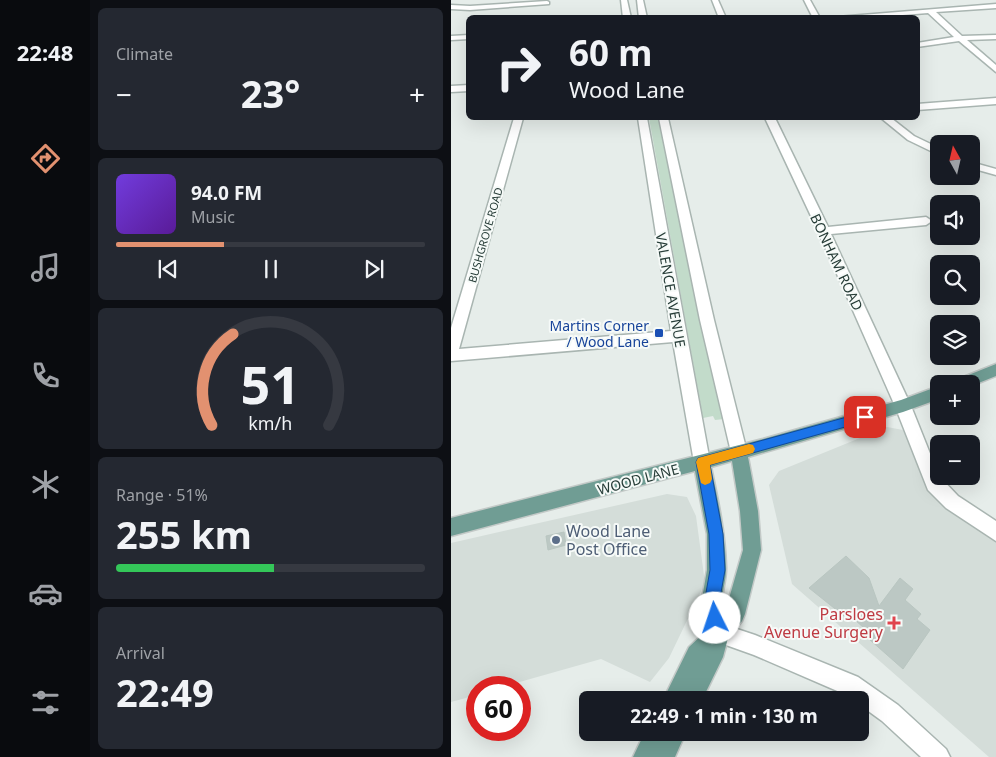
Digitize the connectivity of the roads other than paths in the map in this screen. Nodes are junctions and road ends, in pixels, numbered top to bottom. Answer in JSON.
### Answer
{"nodes":[{"id":1,"x":624,"y":0,"type":"edge"},
{"id":2,"x":640,"y":0,"type":"edge"},
{"id":3,"x":715,"y":0,"type":"edge"},
{"id":4,"x":807,"y":0,"type":"edge"},
{"id":5,"x":547,"y":3,"type":"dead end"},
{"id":6,"x":996,"y":6,"type":"edge"},
{"id":7,"x":451,"y":7,"type":"edge"},
{"id":8,"x":930,"y":10,"type":"junction"},
{"id":9,"x":626,"y":15,"type":"edge"},
{"id":10,"x":642,"y":15,"type":"edge"},
{"id":11,"x":722,"y":15,"type":"edge"},
{"id":12,"x":815,"y":15,"type":"edge"},
{"id":13,"x":866,"y":15,"type":"edge"},
{"id":14,"x":466,"y":37,"type":"edge"},
{"id":15,"x":996,"y":37,"type":"edge"},
{"id":16,"x":451,"y":38,"type":"edge"},
{"id":17,"x":960,"y":38,"type":"junction"},
{"id":18,"x":920,"y":45,"type":"edge"},
{"id":19,"x":996,"y":70,"type":"edge"},
{"id":20,"x":466,"y":88,"type":"edge"},
{"id":21,"x":451,"y":89,"type":"edge"},
{"id":22,"x":996,"y":101,"type":"edge"},
{"id":23,"x":920,"y":107,"type":"edge"},
{"id":24,"x":517,"y":120,"type":"edge"},
{"id":25,"x":643,"y":120,"type":"edge"},
{"id":26,"x":663,"y":120,"type":"edge"},
{"id":27,"x":771,"y":120,"type":"edge"},
{"id":28,"x":888,"y":120,"type":"edge"},
{"id":29,"x":930,"y":148,"type":"edge"},
{"id":30,"x":980,"y":168,"type":"edge"},
{"id":31,"x":996,"y":172,"type":"edge"},
{"id":32,"x":926,"y":221,"type":"dead end"},
{"id":33,"x":825,"y":232,"type":"junction"},
{"id":34,"x":679,"y":336,"type":"junction"},
{"id":35,"x":451,"y":353,"type":"edge"},
{"id":36,"x":996,"y":370,"type":"edge"},
{"id":37,"x":980,"y":376,"type":"edge"},
{"id":38,"x":930,"y":396,"type":"edge"},
{"id":39,"x":903,"y":406,"type":"junction"},
{"id":40,"x":739,"y":452,"type":"junction"},
{"id":41,"x":703,"y":462,"type":"junction"},
{"id":42,"x":451,"y":527,"type":"edge"},
{"id":43,"x":996,"y":532,"type":"edge"},
{"id":44,"x":719,"y":633,"type":"junction"},
{"id":45,"x":678,"y":691,"type":"edge"},
{"id":46,"x":695,"y":691,"type":"edge"},
{"id":47,"x":653,"y":741,"type":"edge"},
{"id":48,"x":671,"y":741,"type":"edge"},
{"id":49,"x":645,"y":757,"type":"edge"},
{"id":50,"x":663,"y":757,"type":"edge"},
{"id":51,"x":938,"y":757,"type":"edge"}],
"edges":[{"from":1,"to":9,"type":"street"},
{"from":2,"to":10,"type":"street"},
{"from":3,"to":11,"type":"street"},
{"from":4,"to":12,"type":"street"},
{"from":5,"to":7,"type":"street"},
{"from":6,"to":8,"type":"street"},
{"from":8,"to":13,"type":"street"},
{"from":8,"to":17,"type":"street"},
{"from":14,"to":16,"type":"street"},
{"from":15,"to":17,"type":"street"},
{"from":17,"to":18,"type":"street"},
{"from":17,"to":19,"type":"street"},
{"from":20,"to":21,"type":"street"},
{"from":22,"to":23,"type":"street"},
{"from":24,"to":35,"type":"street","name":"BUSHGROVE ROAD"},
{"from":25,"to":34,"type":"street","name":"VALENCE AVENUE"},
{"from":26,"to":40,"type":"street","name":"VALENCE AVENUE"},
{"from":27,"to":33,"type":"street","name":"BONHAM ROAD"},
{"from":28,"to":29,"type":"street"},
{"from":30,"to":31,"type":"street"},
{"from":32,"to":33,"type":"street"},
{"from":33,"to":39,"type":"street","name":"BONHAM ROAD"},
{"from":34,"to":35,"type":"street"},
{"from":34,"to":41,"type":"street","name":"VALENCE AVENUE"},
{"from":36,"to":37,"type":"main road"},
{"from":38,"to":39,"type":"main road","name":"WOOD LANE"},
{"from":39,"to":40,"type":"main road","name":"WOOD LANE"},
{"from":39,"to":43,"type":"street","name":"BONHAM ROAD"},
{"from":40,"to":41,"type":"main road","name":"WOOD LANE"},
{"from":40,"to":44,"type":"main road"},
{"from":41,"to":42,"type":"main road","name":"WOOD LANE"},
{"from":41,"to":44,"type":"main road"},
{"from":44,"to":45,"type":"main road"},
{"from":44,"to":46,"type":"main road"},
{"from":44,"to":51,"type":"street"},
{"from":47,"to":49,"type":"main road"},
{"from":48,"to":50,"type":"main road"}]}
